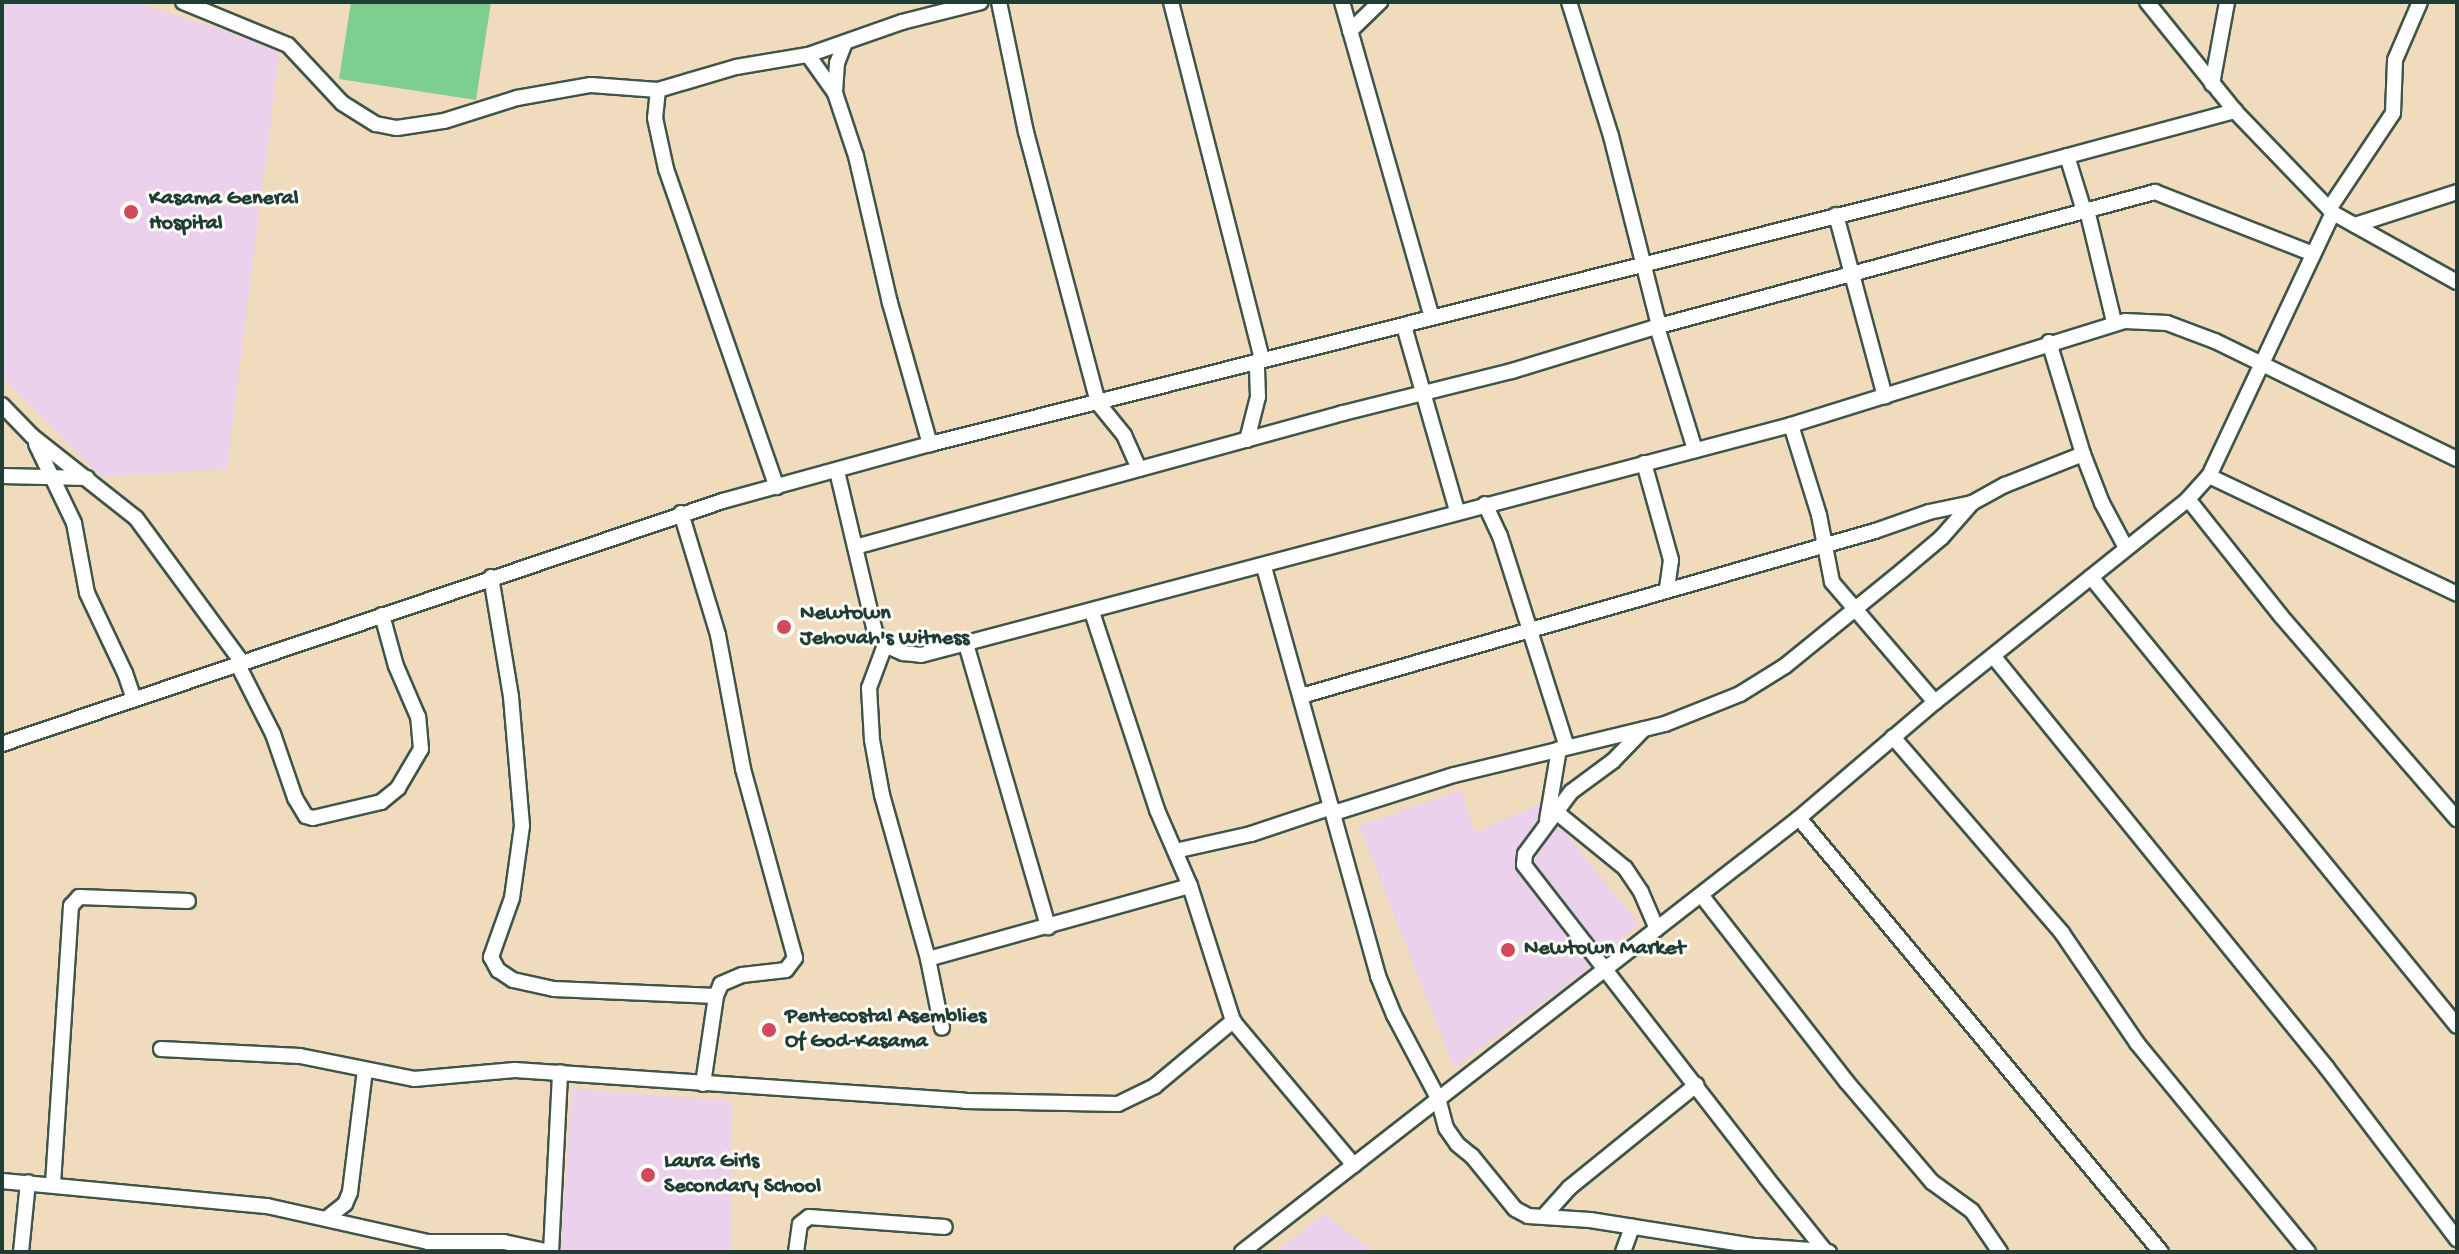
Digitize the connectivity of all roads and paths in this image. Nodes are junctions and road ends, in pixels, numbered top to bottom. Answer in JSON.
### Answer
{"nodes":[{"id":1,"x":981,"y":2,"type":"edge"},
{"id":2,"x":999,"y":2,"type":"edge"},
{"id":3,"x":1171,"y":2,"type":"edge"},
{"id":4,"x":1342,"y":2,"type":"edge"},
{"id":5,"x":1380,"y":2,"type":"edge"},
{"id":6,"x":2147,"y":2,"type":"edge"},
{"id":7,"x":2227,"y":2,"type":"edge"},
{"id":8,"x":2420,"y":2,"type":"edge"},
{"id":9,"x":188,"y":3,"type":"edge"},
{"id":10,"x":1573,"y":3,"type":"edge"},
{"id":11,"x":1350,"y":31,"type":"junction"},
{"id":12,"x":844,"y":45,"type":"junction"},
{"id":13,"x":808,"y":55,"type":"junction"},
{"id":14,"x":2212,"y":84,"type":"junction"},
{"id":15,"x":633,"y":90,"type":"junction"},
{"id":16,"x":658,"y":90,"type":"junction"},
{"id":17,"x":835,"y":93,"type":"junction"},
{"id":18,"x":2235,"y":111,"type":"junction"},
{"id":19,"x":655,"y":118,"type":"junction"},
{"id":20,"x":2067,"y":156,"type":"junction"},
{"id":21,"x":2457,"y":192,"type":"edge"},
{"id":22,"x":2085,"y":210,"type":"junction"},
{"id":23,"x":2331,"y":211,"type":"junction"},
{"id":24,"x":1836,"y":215,"type":"junction"},
{"id":25,"x":2355,"y":225,"type":"junction"},
{"id":26,"x":2313,"y":254,"type":"junction"},
{"id":27,"x":1642,"y":263,"type":"junction"},
{"id":28,"x":1850,"y":275,"type":"junction"},
{"id":29,"x":2457,"y":282,"type":"edge"},
{"id":30,"x":1432,"y":317,"type":"junction"},
{"id":31,"x":2114,"y":322,"type":"junction"},
{"id":32,"x":1404,"y":326,"type":"junction"},
{"id":33,"x":1658,"y":327,"type":"junction"},
{"id":34,"x":2049,"y":342,"type":"junction"},
{"id":35,"x":1260,"y":361,"type":"junction"},
{"id":36,"x":2262,"y":365,"type":"junction"},
{"id":37,"x":1425,"y":392,"type":"junction"},
{"id":38,"x":1885,"y":396,"type":"junction"},
{"id":39,"x":1098,"y":403,"type":"junction"},
{"id":40,"x":2,"y":405,"type":"edge"},
{"id":41,"x":1791,"y":425,"type":"junction"},
{"id":42,"x":32,"y":436,"type":"junction"},
{"id":43,"x":1247,"y":440,"type":"junction"},
{"id":44,"x":930,"y":444,"type":"junction"},
{"id":45,"x":1695,"y":450,"type":"junction"},
{"id":46,"x":2083,"y":454,"type":"junction"},
{"id":47,"x":2457,"y":459,"type":"edge"},
{"id":48,"x":1644,"y":463,"type":"junction"},
{"id":49,"x":1139,"y":469,"type":"junction"},
{"id":50,"x":837,"y":471,"type":"junction"},
{"id":51,"x":2,"y":476,"type":"edge"},
{"id":52,"x":2209,"y":476,"type":"junction"},
{"id":53,"x":87,"y":478,"type":"junction"},
{"id":54,"x":56,"y":480,"type":"junction"},
{"id":55,"x":777,"y":487,"type":"junction"},
{"id":56,"x":2188,"y":499,"type":"junction"},
{"id":57,"x":1972,"y":503,"type":"junction"},
{"id":58,"x":1485,"y":504,"type":"junction"},
{"id":59,"x":1457,"y":511,"type":"junction"},
{"id":60,"x":681,"y":513,"type":"junction"},
{"id":61,"x":1825,"y":544,"type":"junction"},
{"id":62,"x":855,"y":547,"type":"junction"},
{"id":63,"x":2126,"y":548,"type":"junction"},
{"id":64,"x":1264,"y":567,"type":"junction"},
{"id":65,"x":491,"y":577,"type":"junction"},
{"id":66,"x":2091,"y":577,"type":"junction"},
{"id":67,"x":1667,"y":590,"type":"junction"},
{"id":68,"x":2457,"y":594,"type":"edge"},
{"id":69,"x":1853,"y":608,"type":"junction"},
{"id":70,"x":1092,"y":612,"type":"junction"},
{"id":71,"x":382,"y":615,"type":"junction"},
{"id":72,"x":1530,"y":631,"type":"junction"},
{"id":73,"x":966,"y":644,"type":"junction"},
{"id":74,"x":885,"y":645,"type":"junction"},
{"id":75,"x":1994,"y":657,"type":"junction"},
{"id":76,"x":239,"y":662,"type":"junction"},
{"id":77,"x":1301,"y":696,"type":"junction"},
{"id":78,"x":134,"y":699,"type":"junction"},
{"id":79,"x":1935,"y":702,"type":"junction"},
{"id":80,"x":1644,"y":729,"type":"junction"},
{"id":81,"x":1893,"y":737,"type":"junction"},
{"id":82,"x":2,"y":744,"type":"edge"},
{"id":83,"x":1563,"y":748,"type":"junction"},
{"id":84,"x":1333,"y":810,"type":"junction"},
{"id":85,"x":1551,"y":817,"type":"junction"},
{"id":86,"x":1799,"y":818,"type":"junction"},
{"id":87,"x":2457,"y":819,"type":"edge"},
{"id":88,"x":1175,"y":851,"type":"junction"},
{"id":89,"x":1190,"y":886,"type":"junction"},
{"id":90,"x":1702,"y":896,"type":"junction"},
{"id":91,"x":188,"y":901,"type":"dead end"},
{"id":92,"x":1048,"y":927,"type":"junction"},
{"id":93,"x":1657,"y":929,"type":"junction"},
{"id":94,"x":928,"y":959,"type":"junction"},
{"id":95,"x":1604,"y":972,"type":"junction"},
{"id":96,"x":716,"y":996,"type":"junction"},
{"id":97,"x":1233,"y":1021,"type":"junction"},
{"id":98,"x":2457,"y":1026,"type":"edge"},
{"id":99,"x":942,"y":1028,"type":"dead end"},
{"id":100,"x":161,"y":1049,"type":"dead end"},
{"id":101,"x":365,"y":1070,"type":"junction"},
{"id":102,"x":560,"y":1072,"type":"junction"},
{"id":103,"x":703,"y":1084,"type":"junction"},
{"id":104,"x":1696,"y":1085,"type":"junction"},
{"id":105,"x":1438,"y":1098,"type":"junction"},
{"id":106,"x":1354,"y":1165,"type":"junction"},
{"id":107,"x":2,"y":1181,"type":"edge"},
{"id":108,"x":28,"y":1182,"type":"junction"},
{"id":109,"x":53,"y":1184,"type":"junction"},
{"id":110,"x":1544,"y":1216,"type":"junction"},
{"id":111,"x":327,"y":1218,"type":"junction"},
{"id":112,"x":945,"y":1227,"type":"dead end"},
{"id":113,"x":1632,"y":1227,"type":"junction"},
{"id":114,"x":2457,"y":1239,"type":"edge"},
{"id":115,"x":1754,"y":1249,"type":"edge"},
{"id":116,"x":1825,"y":1251,"type":"edge"},
{"id":117,"x":21,"y":1252,"type":"edge"},
{"id":118,"x":550,"y":1252,"type":"edge"},
{"id":119,"x":796,"y":1252,"type":"edge"},
{"id":120,"x":1242,"y":1252,"type":"edge"},
{"id":121,"x":1623,"y":1252,"type":"edge"},
{"id":122,"x":1833,"y":1252,"type":"edge"},
{"id":123,"x":2000,"y":1252,"type":"edge"},
{"id":124,"x":2161,"y":1252,"type":"edge"},
{"id":125,"x":2308,"y":1252,"type":"edge"}],
"edges":[{"from":1,"to":12,"type":"street"},
{"from":2,"to":39,"type":"street"},
{"from":3,"to":35,"type":"street"},
{"from":4,"to":11,"type":"street"},
{"from":5,"to":11,"type":"street"},
{"from":6,"to":14,"type":"street"},
{"from":7,"to":14,"type":"street"},
{"from":8,"to":23,"type":"street"},
{"from":9,"to":15,"type":"street"},
{"from":10,"to":27,"type":"street"},
{"from":11,"to":30,"type":"street"},
{"from":12,"to":13,"type":"street"},
{"from":12,"to":17,"type":"street"},
{"from":13,"to":16,"type":"street"},
{"from":13,"to":17,"type":"street"},
{"from":14,"to":18,"type":"street"},
{"from":15,"to":16,"type":"street"},
{"from":15,"to":19,"type":"street"},
{"from":16,"to":19,"type":"street"},
{"from":17,"to":44,"type":"street"},
{"from":18,"to":20,"type":"street"},
{"from":18,"to":23,"type":"street"},
{"from":19,"to":55,"type":"street"},
{"from":20,"to":22,"type":"street"},
{"from":20,"to":24,"type":"street"},
{"from":21,"to":25,"type":"street"},
{"from":22,"to":26,"type":"street"},
{"from":22,"to":28,"type":"street"},
{"from":22,"to":31,"type":"street"},
{"from":23,"to":25,"type":"street"},
{"from":23,"to":26,"type":"street"},
{"from":24,"to":27,"type":"street"},
{"from":24,"to":28,"type":"street"},
{"from":25,"to":29,"type":"street"},
{"from":26,"to":36,"type":"street"},
{"from":27,"to":30,"type":"street"},
{"from":27,"to":33,"type":"street"},
{"from":28,"to":33,"type":"street"},
{"from":28,"to":38,"type":"street"},
{"from":30,"to":32,"type":"street"},
{"from":31,"to":34,"type":"street"},
{"from":31,"to":36,"type":"street"},
{"from":32,"to":35,"type":"street"},
{"from":32,"to":37,"type":"street"},
{"from":33,"to":37,"type":"street"},
{"from":33,"to":45,"type":"street"},
{"from":34,"to":38,"type":"street"},
{"from":34,"to":46,"type":"street"},
{"from":35,"to":39,"type":"street"},
{"from":35,"to":43,"type":"street"},
{"from":36,"to":47,"type":"street"},
{"from":36,"to":52,"type":"street"},
{"from":37,"to":43,"type":"street"},
{"from":37,"to":59,"type":"street"},
{"from":38,"to":41,"type":"street"},
{"from":39,"to":44,"type":"street"},
{"from":39,"to":49,"type":"street"},
{"from":40,"to":42,"type":"street"},
{"from":41,"to":45,"type":"street"},
{"from":41,"to":61,"type":"street"},
{"from":42,"to":53,"type":"street"},
{"from":42,"to":54,"type":"street"},
{"from":43,"to":49,"type":"street"},
{"from":44,"to":50,"type":"street"},
{"from":45,"to":48,"type":"street"},
{"from":46,"to":57,"type":"street"},
{"from":46,"to":63,"type":"street"},
{"from":48,"to":58,"type":"street"},
{"from":48,"to":67,"type":"street"},
{"from":49,"to":62,"type":"street"},
{"from":50,"to":55,"type":"street"},
{"from":50,"to":62,"type":"street"},
{"from":51,"to":54,"type":"street"},
{"from":52,"to":56,"type":"street"},
{"from":52,"to":68,"type":"street"},
{"from":53,"to":54,"type":"street"},
{"from":53,"to":76,"type":"street"},
{"from":54,"to":78,"type":"street"},
{"from":55,"to":60,"type":"street"},
{"from":56,"to":63,"type":"street"},
{"from":56,"to":87,"type":"street"},
{"from":57,"to":61,"type":"street"},
{"from":57,"to":69,"type":"street"},
{"from":58,"to":59,"type":"street"},
{"from":58,"to":72,"type":"street"},
{"from":59,"to":64,"type":"street"},
{"from":60,"to":65,"type":"street"},
{"from":60,"to":96,"type":"street"},
{"from":61,"to":67,"type":"street"},
{"from":61,"to":69,"type":"street"},
{"from":62,"to":74,"type":"street"},
{"from":63,"to":66,"type":"street"},
{"from":64,"to":70,"type":"street"},
{"from":64,"to":77,"type":"street"},
{"from":65,"to":71,"type":"street"},
{"from":65,"to":96,"type":"street"},
{"from":66,"to":75,"type":"street"},
{"from":66,"to":98,"type":"street"},
{"from":67,"to":72,"type":"street"},
{"from":69,"to":79,"type":"street"},
{"from":69,"to":80,"type":"street"},
{"from":70,"to":73,"type":"street"},
{"from":70,"to":88,"type":"street"},
{"from":71,"to":76,"type":"street"},
{"from":71,"to":76,"type":"street"},
{"from":72,"to":77,"type":"street"},
{"from":72,"to":83,"type":"street"},
{"from":73,"to":74,"type":"street"},
{"from":73,"to":92,"type":"street"},
{"from":74,"to":94,"type":"street"},
{"from":75,"to":79,"type":"street"},
{"from":75,"to":114,"type":"street"},
{"from":76,"to":78,"type":"street"},
{"from":77,"to":84,"type":"street"},
{"from":78,"to":82,"type":"street"},
{"from":79,"to":81,"type":"street"},
{"from":80,"to":83,"type":"street"},
{"from":80,"to":85,"type":"street"},
{"from":81,"to":86,"type":"street"},
{"from":81,"to":125,"type":"street"},
{"from":83,"to":84,"type":"street"},
{"from":83,"to":85,"type":"street"},
{"from":84,"to":88,"type":"street"},
{"from":84,"to":105,"type":"street"},
{"from":85,"to":93,"type":"street"},
{"from":85,"to":95,"type":"street"},
{"from":86,"to":90,"type":"street"},
{"from":86,"to":124,"type":"street"},
{"from":88,"to":89,"type":"street"},
{"from":89,"to":92,"type":"street"},
{"from":89,"to":97,"type":"street"},
{"from":90,"to":93,"type":"street"},
{"from":90,"to":123,"type":"street"},
{"from":91,"to":109,"type":"street"},
{"from":92,"to":94,"type":"street"},
{"from":93,"to":95,"type":"street"},
{"from":94,"to":99,"type":"street"},
{"from":95,"to":104,"type":"street"},
{"from":95,"to":105,"type":"street"},
{"from":96,"to":103,"type":"street"},
{"from":97,"to":103,"type":"street"},
{"from":97,"to":106,"type":"street"},
{"from":100,"to":101,"type":"street"},
{"from":101,"to":102,"type":"street"},
{"from":101,"to":111,"type":"street"},
{"from":102,"to":103,"type":"street"},
{"from":102,"to":118,"type":"street"},
{"from":104,"to":110,"type":"street"},
{"from":104,"to":116,"type":"street"},
{"from":105,"to":106,"type":"street"},
{"from":105,"to":110,"type":"street"},
{"from":106,"to":120,"type":"street"},
{"from":107,"to":108,"type":"street"},
{"from":108,"to":109,"type":"street"},
{"from":108,"to":117,"type":"street"},
{"from":109,"to":111,"type":"street"},
{"from":110,"to":113,"type":"street"},
{"from":111,"to":118,"type":"street"},
{"from":112,"to":119,"type":"street"},
{"from":113,"to":115,"type":"street"},
{"from":113,"to":121,"type":"street"},
{"from":115,"to":116,"type":"street"},
{"from":116,"to":122,"type":"street"}]}
